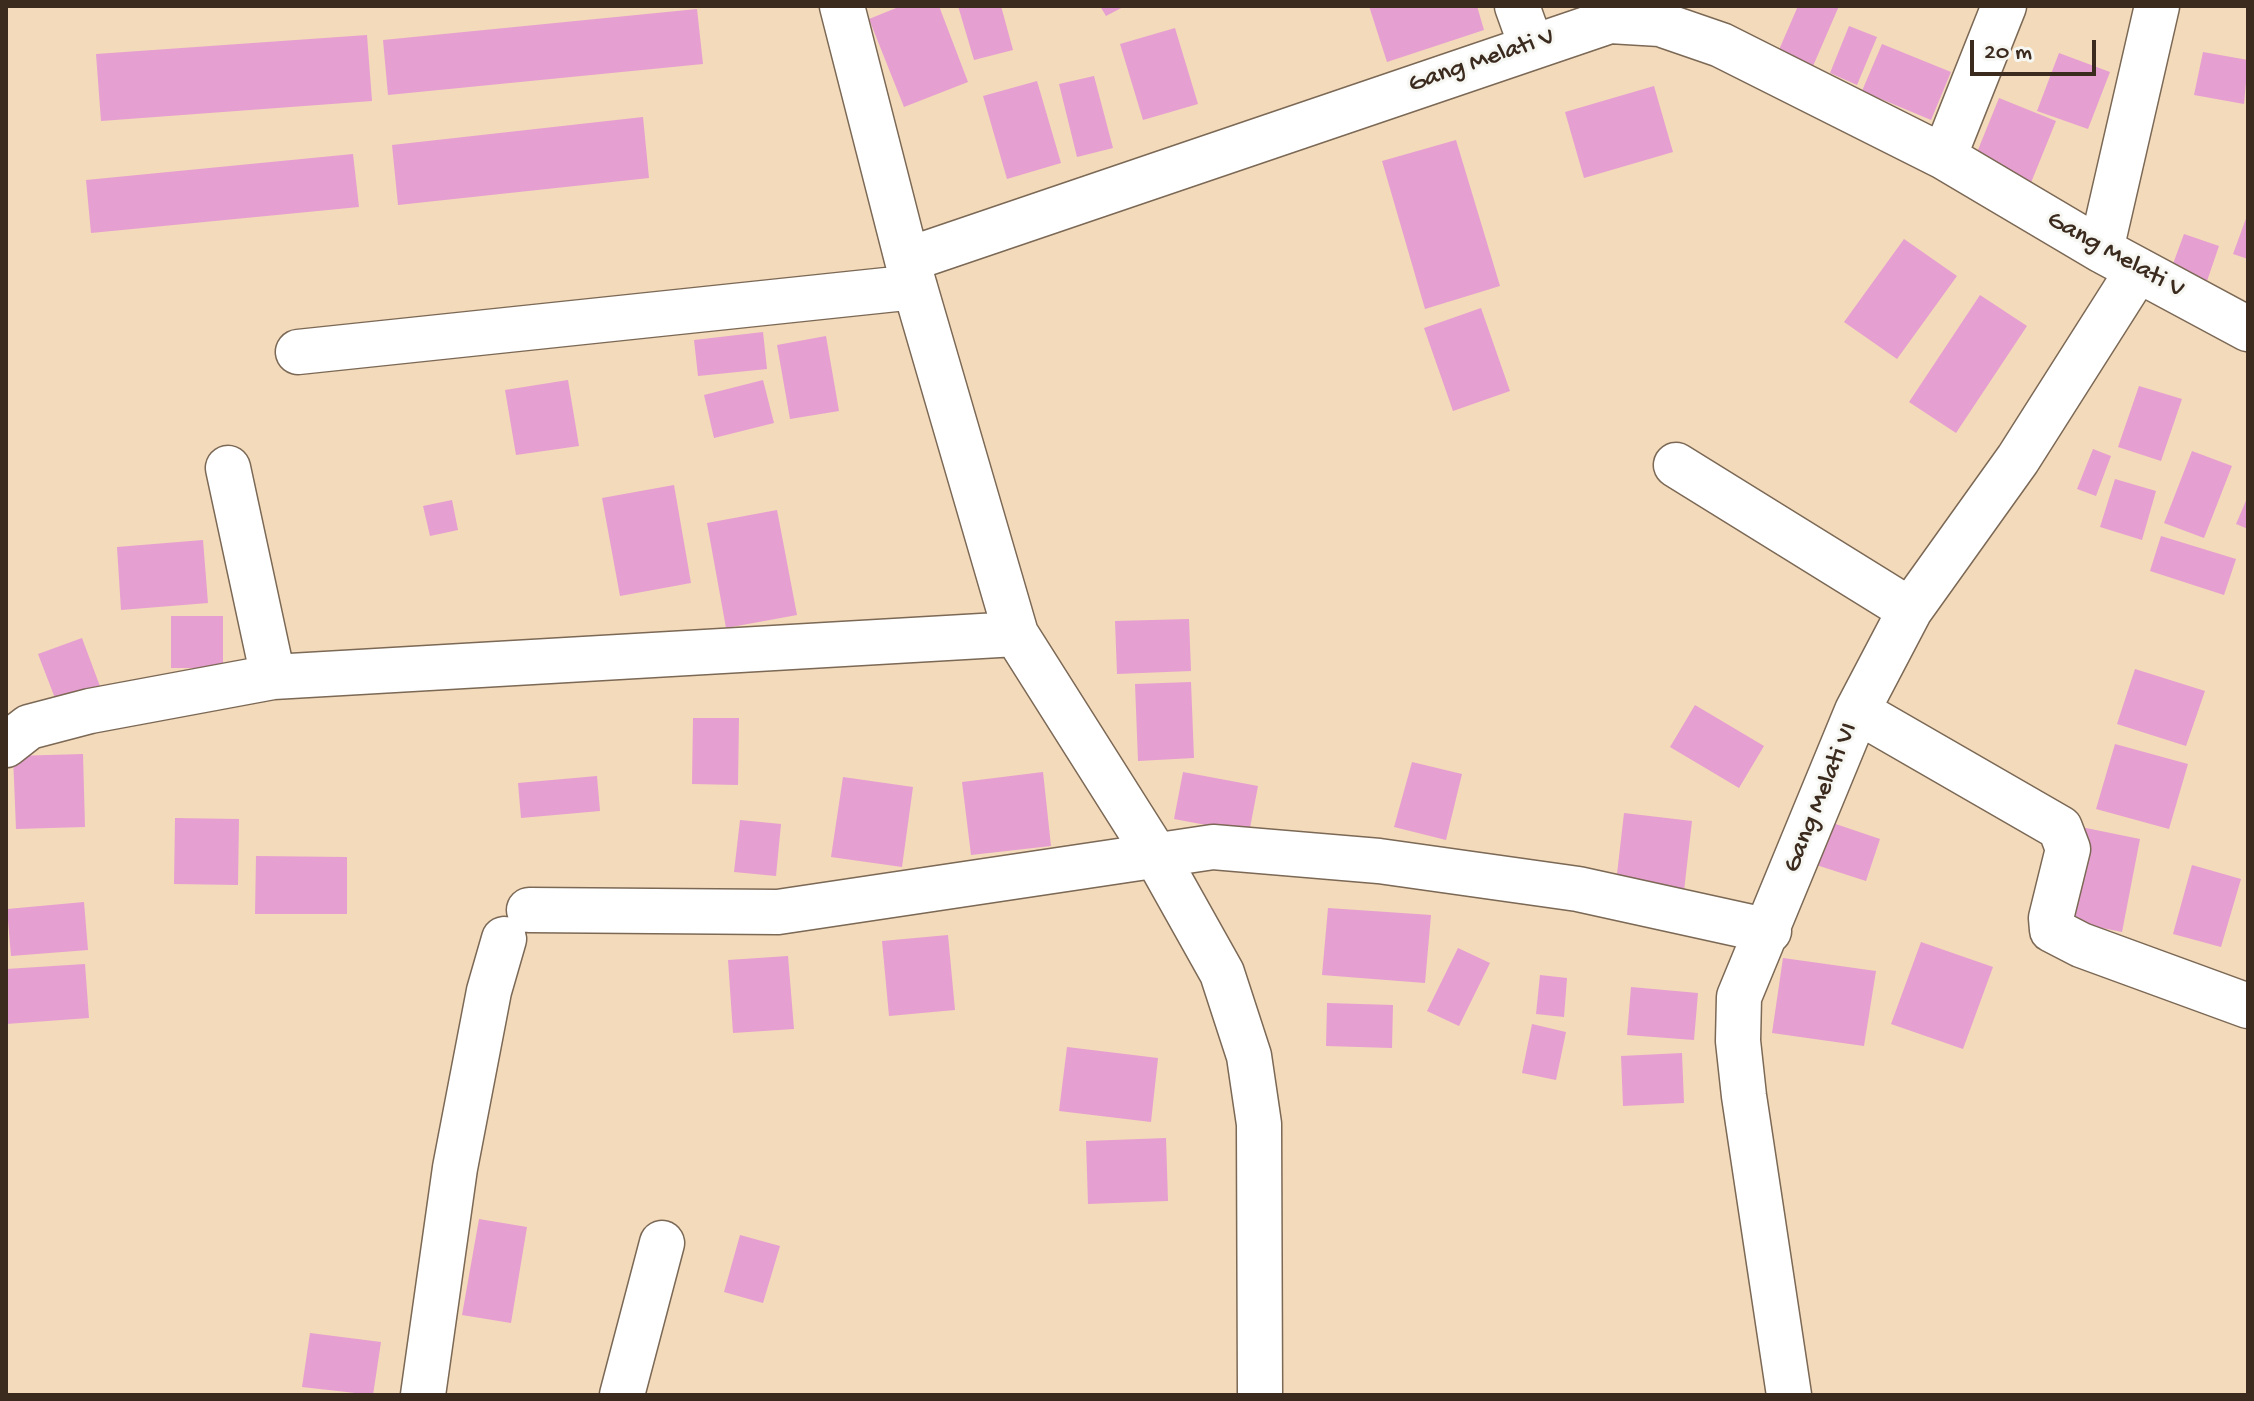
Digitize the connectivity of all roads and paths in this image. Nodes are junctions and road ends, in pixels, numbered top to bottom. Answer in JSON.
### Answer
{"nodes":[{"id":1,"x":842,"y":6,"type":"edge"},
{"id":2,"x":2004,"y":6,"type":"edge"},
{"id":3,"x":2157,"y":6,"type":"edge"},
{"id":4,"x":1524,"y":25,"type":"edge"},
{"id":5,"x":1944,"y":157,"type":"junction"},
{"id":6,"x":2119,"y":260,"type":"junction"},
{"id":7,"x":911,"y":273,"type":"junction"},
{"id":8,"x":2248,"y":329,"type":"edge"},
{"id":9,"x":298,"y":352,"type":"dead end"},
{"id":10,"x":1676,"y":465,"type":"dead end"},
{"id":11,"x":228,"y":468,"type":"dead end"},
{"id":12,"x":1910,"y":610,"type":"junction"},
{"id":13,"x":1016,"y":634,"type":"junction"},
{"id":14,"x":273,"y":677,"type":"junction"},
{"id":15,"x":1857,"y":711,"type":"junction"},
{"id":16,"x":6,"y":745,"type":"edge"},
{"id":17,"x":1157,"y":857,"type":"junction"},
{"id":18,"x":1769,"y":931,"type":"junction"},
{"id":19,"x":2248,"y":1006,"type":"edge"},
{"id":20,"x":662,"y":1243,"type":"dead end"},
{"id":21,"x":423,"y":1395,"type":"edge"},
{"id":22,"x":622,"y":1395,"type":"edge"},
{"id":23,"x":1260,"y":1395,"type":"edge"},
{"id":24,"x":1789,"y":1395,"type":"edge"}],
"edges":[{"from":1,"to":7,"type":"street"},
{"from":2,"to":5,"type":"street"},
{"from":3,"to":6,"type":"street","name":"Gang Melati VI"},
{"from":4,"to":5,"type":"street","name":"Gang Melati V"},
{"from":4,"to":7,"type":"street","name":"Gang Melati V"},
{"from":5,"to":6,"type":"street","name":"Gang Melati V"},
{"from":6,"to":8,"type":"street","name":"Gang Melati V"},
{"from":6,"to":12,"type":"street","name":"Gang Melati VI"},
{"from":7,"to":9,"type":"street","name":"Gang Melati V"},
{"from":7,"to":13,"type":"street"},
{"from":10,"to":12,"type":"street"},
{"from":11,"to":14,"type":"street"},
{"from":12,"to":15,"type":"street","name":"Gang Melati VI"},
{"from":13,"to":14,"type":"street"},
{"from":13,"to":17,"type":"street"},
{"from":14,"to":16,"type":"street"},
{"from":15,"to":18,"type":"street","name":"Gang Melati VI"},
{"from":15,"to":19,"type":"street"},
{"from":17,"to":18,"type":"street"},
{"from":17,"to":21,"type":"street"},
{"from":17,"to":23,"type":"street"},
{"from":18,"to":24,"type":"street","name":"Gang Melati VI"},
{"from":20,"to":22,"type":"street"}]}
